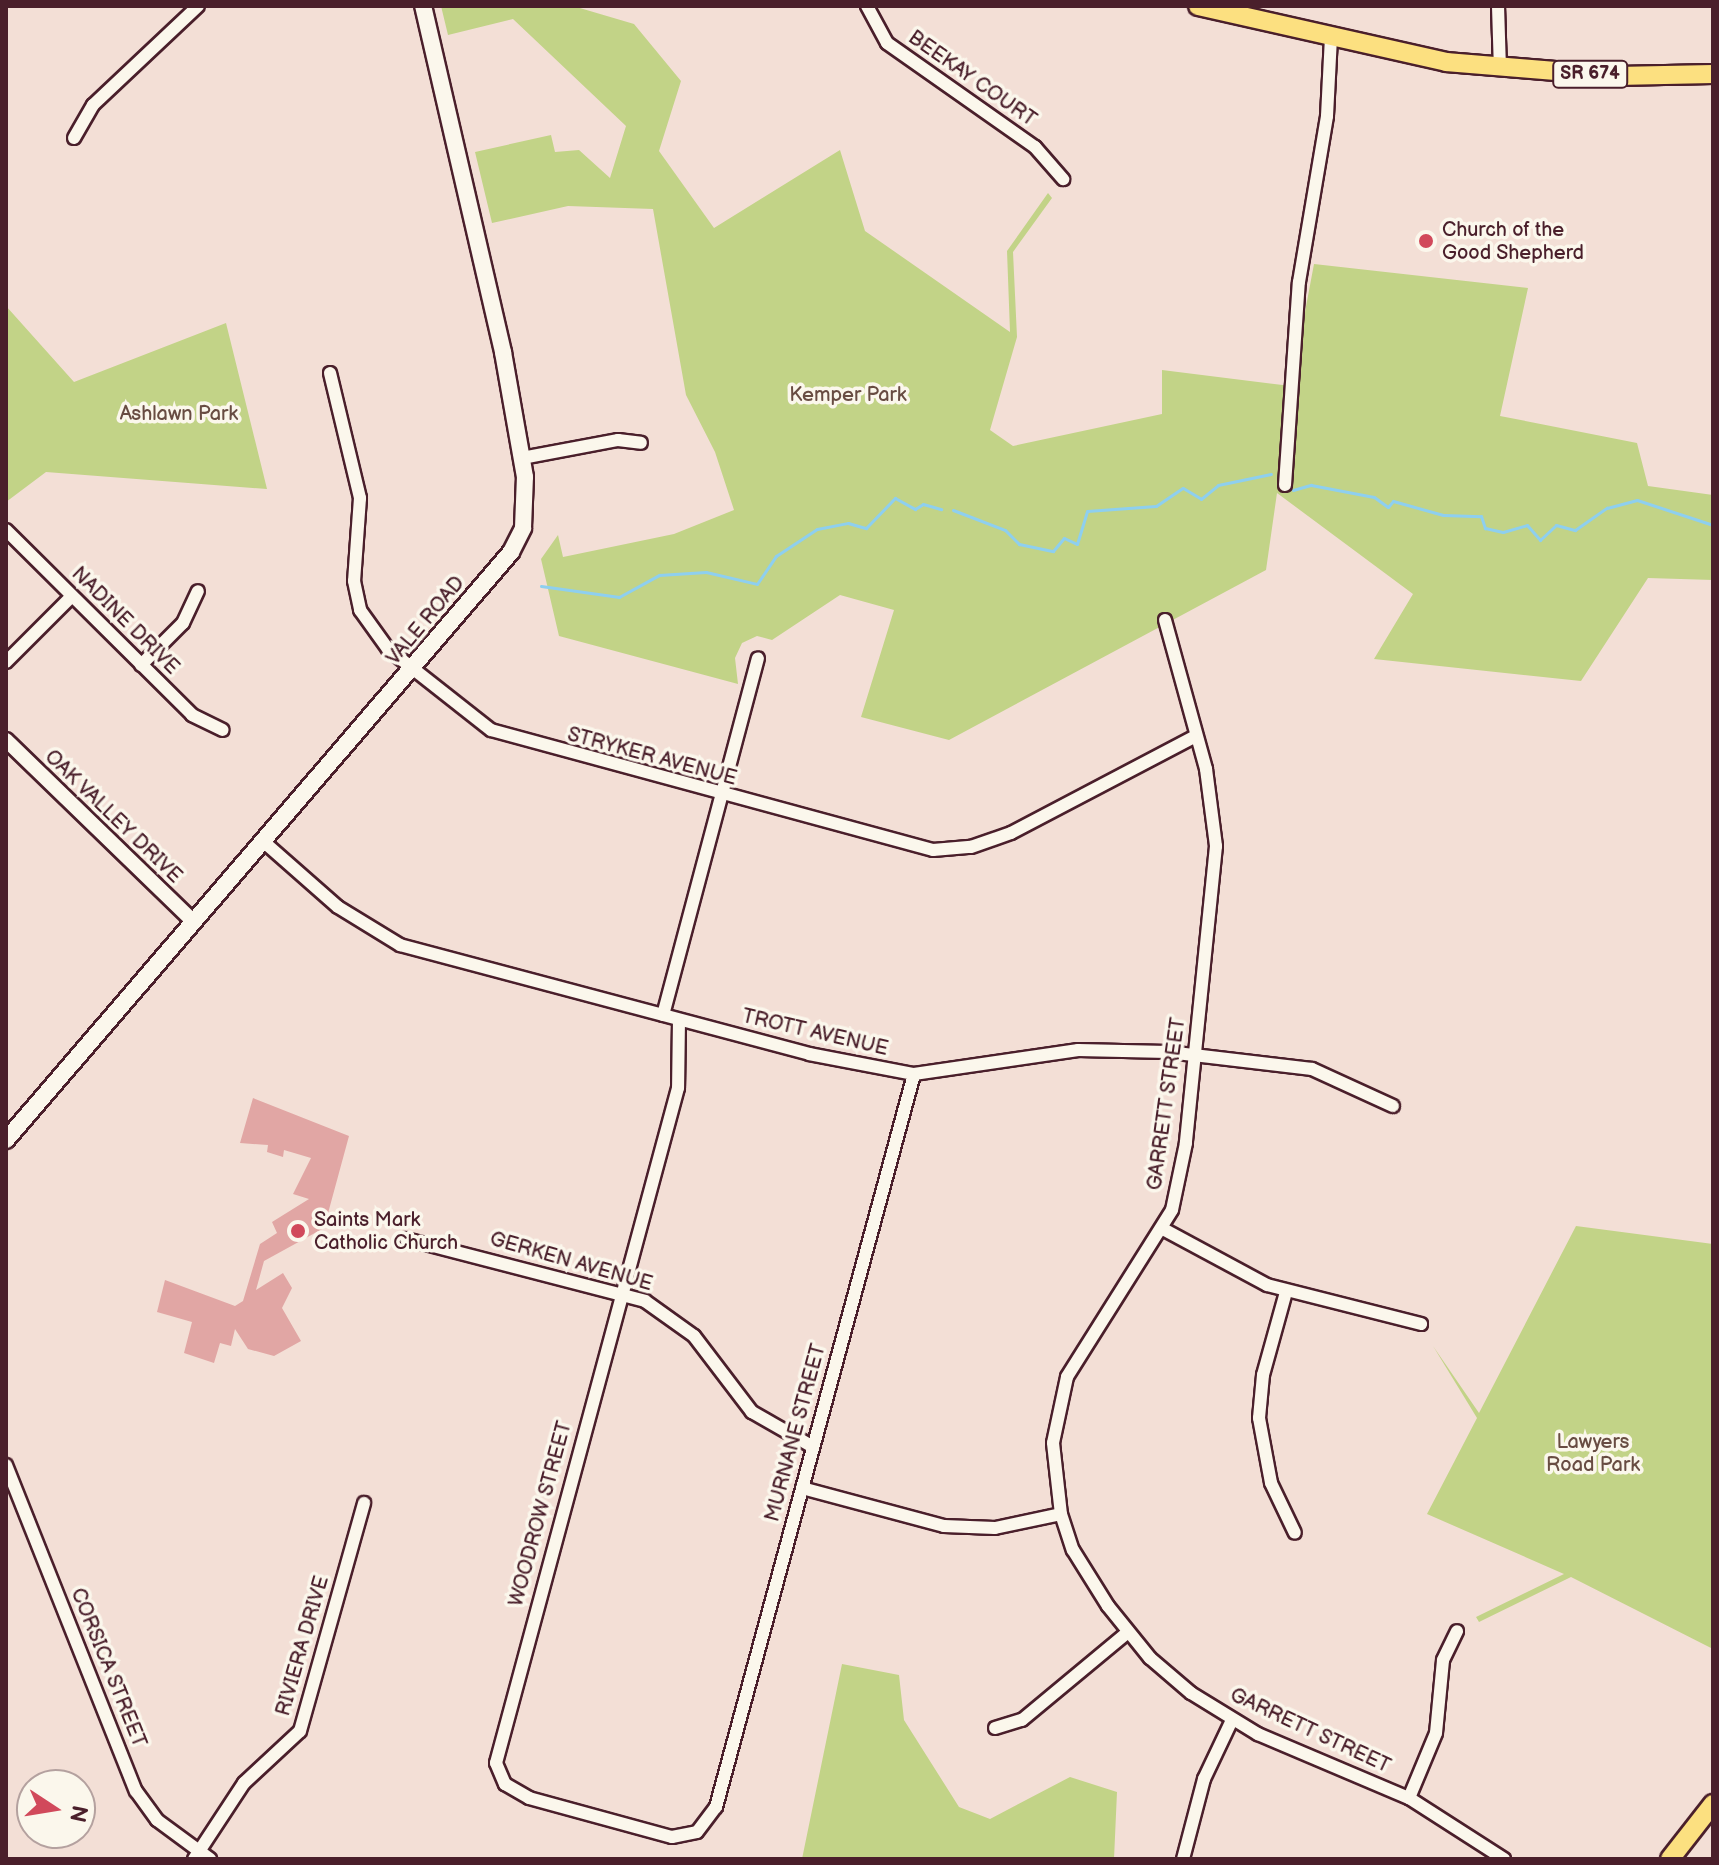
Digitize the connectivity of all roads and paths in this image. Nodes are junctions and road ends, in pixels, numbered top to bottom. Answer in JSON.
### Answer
{"nodes":[{"id":1,"x":198,"y":6,"type":"edge"},
{"id":2,"x":423,"y":6,"type":"edge"},
{"id":3,"x":867,"y":6,"type":"edge"},
{"id":4,"x":1198,"y":6,"type":"edge"},
{"id":5,"x":1498,"y":6,"type":"edge"},
{"id":6,"x":1331,"y":38,"type":"junction"},
{"id":7,"x":1500,"y":68,"type":"junction"},
{"id":8,"x":1713,"y":74,"type":"edge"},
{"id":9,"x":74,"y":138,"type":"dead end"},
{"id":10,"x":1063,"y":179,"type":"dead end"},
{"id":11,"x":330,"y":373,"type":"dead end"},
{"id":12,"x":641,"y":443,"type":"dead end"},
{"id":13,"x":522,"y":458,"type":"junction"},
{"id":14,"x":1285,"y":485,"type":"dead end"},
{"id":15,"x":6,"y":530,"type":"edge"},
{"id":16,"x":198,"y":591,"type":"dead end"},
{"id":17,"x":72,"y":596,"type":"junction"},
{"id":18,"x":1165,"y":620,"type":"dead end"},
{"id":19,"x":758,"y":658,"type":"dead end"},
{"id":20,"x":6,"y":662,"type":"edge"},
{"id":21,"x":141,"y":665,"type":"junction"},
{"id":22,"x":411,"y":669,"type":"junction"},
{"id":23,"x":223,"y":730,"type":"dead end"},
{"id":24,"x":1196,"y":736,"type":"junction"},
{"id":25,"x":6,"y":740,"type":"edge"},
{"id":26,"x":721,"y":796,"type":"junction"},
{"id":27,"x":264,"y":842,"type":"junction"},
{"id":28,"x":194,"y":922,"type":"junction"},
{"id":29,"x":663,"y":1015,"type":"junction"},
{"id":30,"x":679,"y":1020,"type":"junction"},
{"id":31,"x":1195,"y":1056,"type":"junction"},
{"id":32,"x":914,"y":1074,"type":"junction"},
{"id":33,"x":1393,"y":1106,"type":"dead end"},
{"id":34,"x":6,"y":1140,"type":"edge"},
{"id":35,"x":1163,"y":1229,"type":"junction"},
{"id":36,"x":406,"y":1239,"type":"dead end"},
{"id":37,"x":1286,"y":1292,"type":"junction"},
{"id":38,"x":622,"y":1295,"type":"junction"},
{"id":39,"x":1421,"y":1324,"type":"dead end"},
{"id":40,"x":813,"y":1447,"type":"junction"},
{"id":41,"x":6,"y":1465,"type":"edge"},
{"id":42,"x":802,"y":1488,"type":"junction"},
{"id":43,"x":364,"y":1503,"type":"dead end"},
{"id":44,"x":1061,"y":1514,"type":"junction"},
{"id":45,"x":1295,"y":1533,"type":"dead end"},
{"id":46,"x":1457,"y":1631,"type":"dead end"},
{"id":47,"x":1128,"y":1632,"type":"junction"},
{"id":48,"x":1232,"y":1720,"type":"junction"},
{"id":49,"x":995,"y":1728,"type":"dead end"},
{"id":50,"x":1409,"y":1798,"type":"junction"},
{"id":51,"x":717,"y":1802,"type":"joint"},
{"id":52,"x":1713,"y":1804,"type":"edge"},
{"id":53,"x":201,"y":1857,"type":"edge"},
{"id":54,"x":1183,"y":1859,"type":"edge"},
{"id":55,"x":1504,"y":1859,"type":"edge"},
{"id":56,"x":1670,"y":1859,"type":"edge"}],
"edges":[{"from":1,"to":9,"type":"street"},
{"from":2,"to":13,"type":"main road","name":"VALE ROAD"},
{"from":3,"to":10,"type":"street","name":"BEEKAY COURT"},
{"from":4,"to":6,"type":"main road","number":"SR 674"},
{"from":5,"to":7,"type":"street"},
{"from":6,"to":7,"type":"main road","number":"SR 674"},
{"from":6,"to":14,"type":"street"},
{"from":7,"to":8,"type":"main road","number":"SR 674"},
{"from":11,"to":22,"type":"street","name":"STRYKER AVENUE"},
{"from":12,"to":13,"type":"street"},
{"from":13,"to":22,"type":"main road","name":"VALE ROAD"},
{"from":15,"to":17,"type":"street","name":"NADINE DRIVE"},
{"from":16,"to":21,"type":"street"},
{"from":17,"to":20,"type":"street"},
{"from":17,"to":21,"type":"street","name":"NADINE DRIVE"},
{"from":18,"to":24,"type":"street","name":"GARRETT STREET"},
{"from":19,"to":26,"type":"street"},
{"from":21,"to":23,"type":"street","name":"NADINE DRIVE"},
{"from":22,"to":26,"type":"street","name":"STRYKER AVENUE"},
{"from":22,"to":27,"type":"main road","name":"VALE ROAD"},
{"from":24,"to":26,"type":"street","name":"STRYKER AVENUE"},
{"from":24,"to":31,"type":"street","name":"GARRETT STREET"},
{"from":25,"to":28,"type":"street","name":"OAK VALLEY DRIVE"},
{"from":26,"to":29,"type":"street"},
{"from":27,"to":28,"type":"main road","name":"VALE ROAD"},
{"from":27,"to":29,"type":"street","name":"TROTT AVENUE"},
{"from":28,"to":34,"type":"main road","name":"VALE ROAD"},
{"from":29,"to":30,"type":"street","name":"TROTT AVENUE"},
{"from":30,"to":32,"type":"street","name":"TROTT AVENUE"},
{"from":30,"to":38,"type":"street","name":"WOODROW STREET"},
{"from":31,"to":32,"type":"street","name":"TROTT AVENUE"},
{"from":31,"to":33,"type":"street","name":"TROTT AVENUE"},
{"from":31,"to":35,"type":"street","name":"GARRETT STREET"},
{"from":32,"to":40,"type":"street","name":"MURNANE STREET"},
{"from":35,"to":37,"type":"street"},
{"from":35,"to":44,"type":"street","name":"GARRETT STREET"},
{"from":36,"to":38,"type":"street","name":"GERKEN AVENUE"},
{"from":37,"to":39,"type":"street"},
{"from":37,"to":45,"type":"street"},
{"from":38,"to":40,"type":"street","name":"GERKEN AVENUE"},
{"from":38,"to":51,"type":"street","name":"WOODROW STREET"},
{"from":40,"to":42,"type":"street","name":"MURNANE STREET"},
{"from":41,"to":53,"type":"street","name":"CORSICA STREET"},
{"from":42,"to":44,"type":"street"},
{"from":42,"to":51,"type":"street","name":"MURNANE STREET"},
{"from":43,"to":53,"type":"street","name":"RIVIERA DRIVE"},
{"from":44,"to":47,"type":"street","name":"GARRETT STREET"},
{"from":46,"to":50,"type":"street"},
{"from":47,"to":48,"type":"street","name":"GARRETT STREET"},
{"from":47,"to":49,"type":"street"},
{"from":48,"to":50,"type":"street","name":"GARRETT STREET"},
{"from":48,"to":54,"type":"street"},
{"from":50,"to":55,"type":"street","name":"GARRETT STREET"},
{"from":52,"to":56,"type":"main road"}]}
